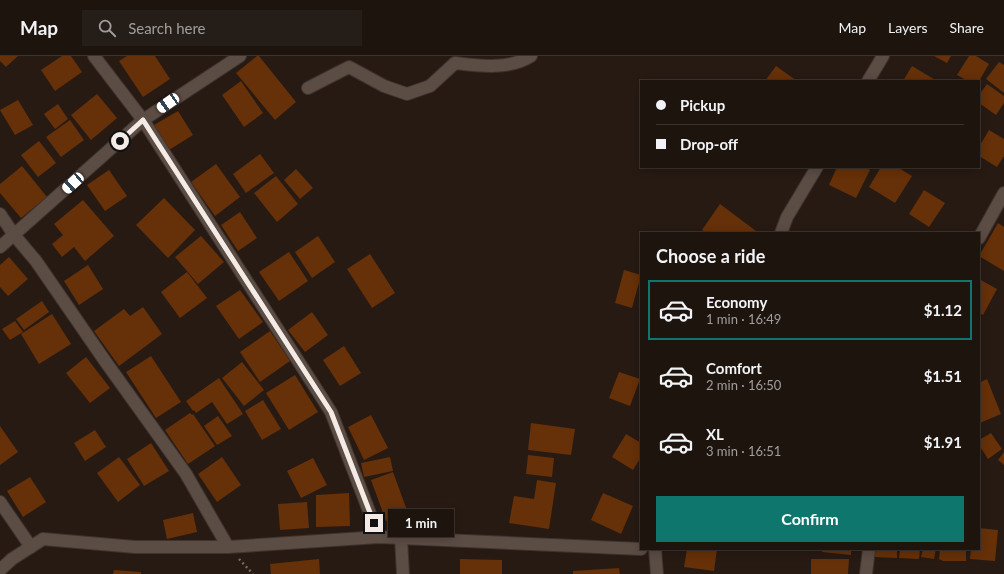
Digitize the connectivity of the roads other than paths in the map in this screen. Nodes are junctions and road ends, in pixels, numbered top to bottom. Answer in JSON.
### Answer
{"nodes":[{"id":1,"x":94,"y":56,"type":"edge"},
{"id":2,"x":240,"y":56,"type":"edge"},
{"id":3,"x":531,"y":56,"type":"edge"},
{"id":4,"x":883,"y":56,"type":"edge"},
{"id":5,"x":869,"y":80,"type":"edge"},
{"id":6,"x":308,"y":88,"type":"dead end"},
{"id":7,"x":143,"y":120,"type":"junction"},
{"id":8,"x":816,"y":168,"type":"edge"},
{"id":9,"x":1004,"y":193,"type":"edge"},
{"id":10,"x":0,"y":214,"type":"edge"},
{"id":11,"x":781,"y":232,"type":"edge"},
{"id":12,"x":14,"y":235,"type":"junction"},
{"id":13,"x":980,"y":236,"type":"edge"},
{"id":14,"x":0,"y":247,"type":"edge"},
{"id":15,"x":0,"y":502,"type":"edge"},
{"id":16,"x":379,"y":537,"type":"junction"},
{"id":17,"x":402,"y":538,"type":"junction"},
{"id":18,"x":31,"y":547,"type":"junction"},
{"id":19,"x":228,"y":547,"type":"junction"},
{"id":20,"x":640,"y":549,"type":"edge"},
{"id":21,"x":656,"y":550,"type":"edge"},
{"id":22,"x":869,"y":550,"type":"edge"},
{"id":23,"x":0,"y":570,"type":"edge"},
{"id":24,"x":403,"y":574,"type":"edge"},
{"id":25,"x":657,"y":574,"type":"edge"},
{"id":26,"x":866,"y":574,"type":"edge"}],
"edges":[{"from":1,"to":7,"type":"street"},
{"from":2,"to":7,"type":"street"},
{"from":3,"to":6,"type":"street"},
{"from":4,"to":5,"type":"street"},
{"from":7,"to":12,"type":"street"},
{"from":7,"to":16,"type":"street"},
{"from":8,"to":11,"type":"street"},
{"from":9,"to":13,"type":"street"},
{"from":10,"to":12,"type":"street"},
{"from":12,"to":14,"type":"street"},
{"from":12,"to":19,"type":"street"},
{"from":15,"to":18,"type":"street"},
{"from":16,"to":17,"type":"street"},
{"from":16,"to":19,"type":"street"},
{"from":17,"to":20,"type":"street"},
{"from":17,"to":24,"type":"street"},
{"from":18,"to":19,"type":"street"},
{"from":18,"to":23,"type":"street"},
{"from":21,"to":25,"type":"street"},
{"from":22,"to":26,"type":"street"}]}
